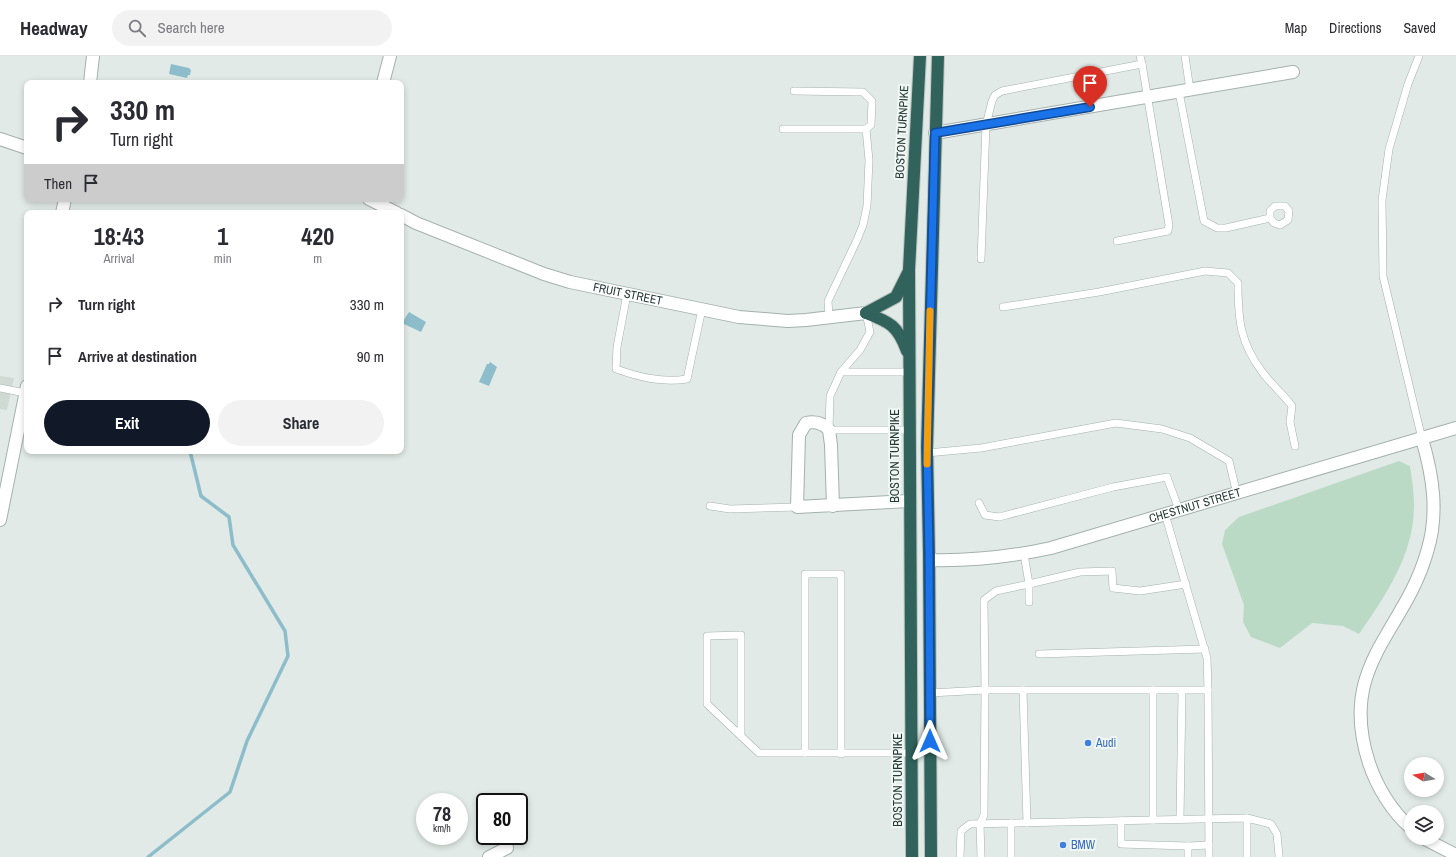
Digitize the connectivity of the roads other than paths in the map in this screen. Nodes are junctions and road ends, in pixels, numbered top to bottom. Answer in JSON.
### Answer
{"nodes":[{"id":1,"x":93,"y":56,"type":"edge"},
{"id":2,"x":390,"y":56,"type":"edge"},
{"id":3,"x":920,"y":56,"type":"edge"},
{"id":4,"x":938,"y":56,"type":"edge"},
{"id":5,"x":1140,"y":56,"type":"edge"},
{"id":6,"x":1185,"y":56,"type":"edge"},
{"id":7,"x":1419,"y":56,"type":"edge"},
{"id":8,"x":1142,"y":64,"type":"junction"},
{"id":9,"x":1293,"y":72,"type":"dead end"},
{"id":10,"x":90,"y":80,"type":"edge"},
{"id":11,"x":384,"y":80,"type":"edge"},
{"id":12,"x":794,"y":91,"type":"dead end"},
{"id":13,"x":1184,"y":91,"type":"junction"},
{"id":14,"x":1149,"y":97,"type":"junction"},
{"id":15,"x":986,"y":125,"type":"junction"},
{"id":16,"x":783,"y":129,"type":"dead end"},
{"id":17,"x":866,"y":129,"type":"junction"},
{"id":18,"x":935,"y":133,"type":"junction"},
{"id":19,"x":0,"y":139,"type":"edge"},
{"id":20,"x":24,"y":147,"type":"edge"},
{"id":21,"x":375,"y":202,"type":"edge"},
{"id":22,"x":390,"y":210,"type":"edge"},
{"id":23,"x":404,"y":217,"type":"edge"},
{"id":24,"x":1270,"y":218,"type":"dead end"},
{"id":25,"x":1117,"y":241,"type":"dead end"},
{"id":26,"x":981,"y":259,"type":"dead end"},
{"id":27,"x":909,"y":270,"type":"junction"},
{"id":28,"x":628,"y":294,"type":"junction"},
{"id":29,"x":1003,"y":307,"type":"dead end"},
{"id":30,"x":702,"y":309,"type":"junction"},
{"id":31,"x":866,"y":313,"type":"junction"},
{"id":32,"x":829,"y":317,"type":"junction"},
{"id":33,"x":909,"y":355,"type":"junction"},
{"id":34,"x":841,"y":372,"type":"junction"},
{"id":35,"x":909,"y":372,"type":"junction"},
{"id":36,"x":0,"y":388,"type":"edge"},
{"id":37,"x":24,"y":390,"type":"edge"},
{"id":38,"x":24,"y":400,"type":"edge"},
{"id":39,"x":1456,"y":428,"type":"edge"},
{"id":40,"x":829,"y":430,"type":"junction"},
{"id":41,"x":909,"y":430,"type":"junction"},
{"id":42,"x":1422,"y":439,"type":"junction"},
{"id":43,"x":1295,"y":446,"type":"dead end"},
{"id":44,"x":927,"y":453,"type":"junction"},
{"id":45,"x":1237,"y":494,"type":"junction"},
{"id":46,"x":909,"y":501,"type":"junction"},
{"id":47,"x":979,"y":503,"type":"dead end"},
{"id":48,"x":710,"y":506,"type":"dead end"},
{"id":49,"x":833,"y":506,"type":"junction"},
{"id":50,"x":797,"y":507,"type":"junction"},
{"id":51,"x":1179,"y":510,"type":"junction"},
{"id":52,"x":1165,"y":514,"type":"junction"},
{"id":53,"x":0,"y":520,"type":"edge"},
{"id":54,"x":1024,"y":554,"type":"junction"},
{"id":55,"x":929,"y":560,"type":"junction"},
{"id":56,"x":1029,"y":584,"type":"junction"},
{"id":57,"x":1186,"y":584,"type":"junction"},
{"id":58,"x":1029,"y":602,"type":"dead end"},
{"id":59,"x":1205,"y":650,"type":"junction"},
{"id":60,"x":1039,"y":654,"type":"dead end"},
{"id":61,"x":985,"y":690,"type":"junction"},
{"id":62,"x":1023,"y":690,"type":"junction"},
{"id":63,"x":1153,"y":690,"type":"junction"},
{"id":64,"x":1182,"y":690,"type":"junction"},
{"id":65,"x":1208,"y":690,"type":"junction"},
{"id":66,"x":930,"y":693,"type":"junction"},
{"id":67,"x":740,"y":736,"type":"junction"},
{"id":68,"x":805,"y":753,"type":"junction"},
{"id":69,"x":912,"y":753,"type":"junction"},
{"id":70,"x":841,"y":754,"type":"junction"},
{"id":71,"x":1247,"y":818,"type":"junction"},
{"id":72,"x":1209,"y":819,"type":"junction"},
{"id":73,"x":1153,"y":820,"type":"junction"},
{"id":74,"x":1180,"y":820,"type":"junction"},
{"id":75,"x":1121,"y":821,"type":"junction"},
{"id":76,"x":1027,"y":822,"type":"junction"},
{"id":77,"x":1011,"y":823,"type":"junction"},
{"id":78,"x":1404,"y":823,"type":"edge"},
{"id":79,"x":980,"y":824,"type":"junction"},
{"id":80,"x":1209,"y":845,"type":"junction"},
{"id":81,"x":1437,"y":845,"type":"edge"},
{"id":82,"x":1188,"y":846,"type":"junction"},
{"id":83,"x":507,"y":848,"type":"dead end"},
{"id":84,"x":1456,"y":855,"type":"edge"},
{"id":85,"x":1279,"y":856,"type":"edge"},
{"id":86,"x":489,"y":857,"type":"edge"},
{"id":87,"x":912,"y":857,"type":"edge"},
{"id":88,"x":931,"y":857,"type":"edge"},
{"id":89,"x":960,"y":857,"type":"edge"},
{"id":90,"x":981,"y":857,"type":"edge"},
{"id":91,"x":1011,"y":857,"type":"edge"},
{"id":92,"x":1188,"y":857,"type":"edge"},
{"id":93,"x":1209,"y":857,"type":"edge"},
{"id":94,"x":1247,"y":857,"type":"edge"}],
"edges":[{"from":1,"to":10,"type":"street"},
{"from":2,"to":11,"type":"street"},
{"from":3,"to":27,"type":"highway","name":"BOSTON TURNPIKE"},
{"from":4,"to":18,"type":"highway"},
{"from":5,"to":8,"type":"lane"},
{"from":6,"to":13,"type":"lane"},
{"from":7,"to":42,"type":"lane"},
{"from":8,"to":14,"type":"lane"},
{"from":8,"to":15,"type":"lane"},
{"from":9,"to":13,"type":"street"},
{"from":12,"to":17,"type":"lane"},
{"from":13,"to":14,"type":"street"},
{"from":13,"to":24,"type":"lane"},
{"from":14,"to":15,"type":"street"},
{"from":14,"to":25,"type":"lane"},
{"from":15,"to":18,"type":"street"},
{"from":15,"to":26,"type":"lane"},
{"from":16,"to":17,"type":"lane"},
{"from":17,"to":32,"type":"lane"},
{"from":18,"to":44,"type":"highway"},
{"from":19,"to":20,"type":"street"},
{"from":21,"to":22,"type":"street","name":"FRUIT STREET"},
{"from":23,"to":28,"type":"street","name":"FRUIT STREET"},
{"from":27,"to":31,"type":"highway"},
{"from":27,"to":33,"type":"highway","name":"BOSTON TURNPIKE"},
{"from":28,"to":30,"type":"street","name":"FRUIT STREET"},
{"from":28,"to":30,"type":"lane"},
{"from":29,"to":43,"type":"lane"},
{"from":30,"to":32,"type":"street","name":"FRUIT STREET"},
{"from":31,"to":32,"type":"street","name":"FRUIT STREET"},
{"from":31,"to":33,"type":"highway"},
{"from":31,"to":34,"type":"lane"},
{"from":33,"to":35,"type":"highway","name":"BOSTON TURNPIKE"},
{"from":34,"to":35,"type":"lane"},
{"from":34,"to":40,"type":"lane"},
{"from":35,"to":41,"type":"highway","name":"BOSTON TURNPIKE"},
{"from":36,"to":37,"type":"lane"},
{"from":38,"to":53,"type":"street"},
{"from":39,"to":42,"type":"street","name":"CHESTNUT STREET"},
{"from":40,"to":41,"type":"lane"},
{"from":40,"to":49,"type":"street"},
{"from":40,"to":50,"type":"street"},
{"from":41,"to":46,"type":"highway","name":"BOSTON TURNPIKE"},
{"from":42,"to":45,"type":"street","name":"CHESTNUT STREET"},
{"from":42,"to":78,"type":"street"},
{"from":44,"to":45,"type":"lane"},
{"from":44,"to":55,"type":"highway"},
{"from":45,"to":51,"type":"street","name":"CHESTNUT STREET"},
{"from":46,"to":49,"type":"street"},
{"from":46,"to":69,"type":"highway","name":"BOSTON TURNPIKE"},
{"from":47,"to":51,"type":"lane"},
{"from":48,"to":50,"type":"lane"},
{"from":49,"to":50,"type":"street"},
{"from":51,"to":52,"type":"street","name":"CHESTNUT STREET"},
{"from":52,"to":54,"type":"street","name":"CHESTNUT STREET"},
{"from":52,"to":57,"type":"lane"},
{"from":54,"to":55,"type":"street","name":"CHESTNUT STREET"},
{"from":54,"to":56,"type":"lane"},
{"from":55,"to":66,"type":"highway"},
{"from":56,"to":57,"type":"lane"},
{"from":56,"to":58,"type":"lane"},
{"from":56,"to":61,"type":"lane"},
{"from":57,"to":59,"type":"lane"},
{"from":59,"to":60,"type":"lane"},
{"from":59,"to":65,"type":"lane"},
{"from":61,"to":62,"type":"lane"},
{"from":61,"to":66,"type":"lane"},
{"from":61,"to":79,"type":"lane"},
{"from":62,"to":63,"type":"lane"},
{"from":62,"to":76,"type":"lane"},
{"from":63,"to":64,"type":"lane"},
{"from":63,"to":73,"type":"lane"},
{"from":64,"to":65,"type":"lane"},
{"from":64,"to":74,"type":"lane"},
{"from":65,"to":72,"type":"lane"},
{"from":66,"to":88,"type":"highway"},
{"from":67,"to":67,"type":"lane"},
{"from":67,"to":68,"type":"lane"},
{"from":68,"to":70,"type":"lane"},
{"from":68,"to":70,"type":"lane"},
{"from":69,"to":70,"type":"lane"},
{"from":69,"to":87,"type":"highway","name":"BOSTON TURNPIKE"},
{"from":71,"to":72,"type":"lane"},
{"from":71,"to":85,"type":"lane"},
{"from":71,"to":94,"type":"lane"},
{"from":72,"to":74,"type":"lane"},
{"from":72,"to":80,"type":"lane"},
{"from":73,"to":74,"type":"lane"},
{"from":73,"to":75,"type":"lane"},
{"from":75,"to":76,"type":"lane"},
{"from":75,"to":82,"type":"lane"},
{"from":76,"to":77,"type":"lane"},
{"from":77,"to":79,"type":"lane"},
{"from":77,"to":91,"type":"lane"},
{"from":79,"to":89,"type":"lane"},
{"from":79,"to":90,"type":"lane"},
{"from":80,"to":82,"type":"lane"},
{"from":80,"to":93,"type":"lane"},
{"from":81,"to":84,"type":"street"},
{"from":82,"to":92,"type":"lane"},
{"from":83,"to":86,"type":"street"}]}
